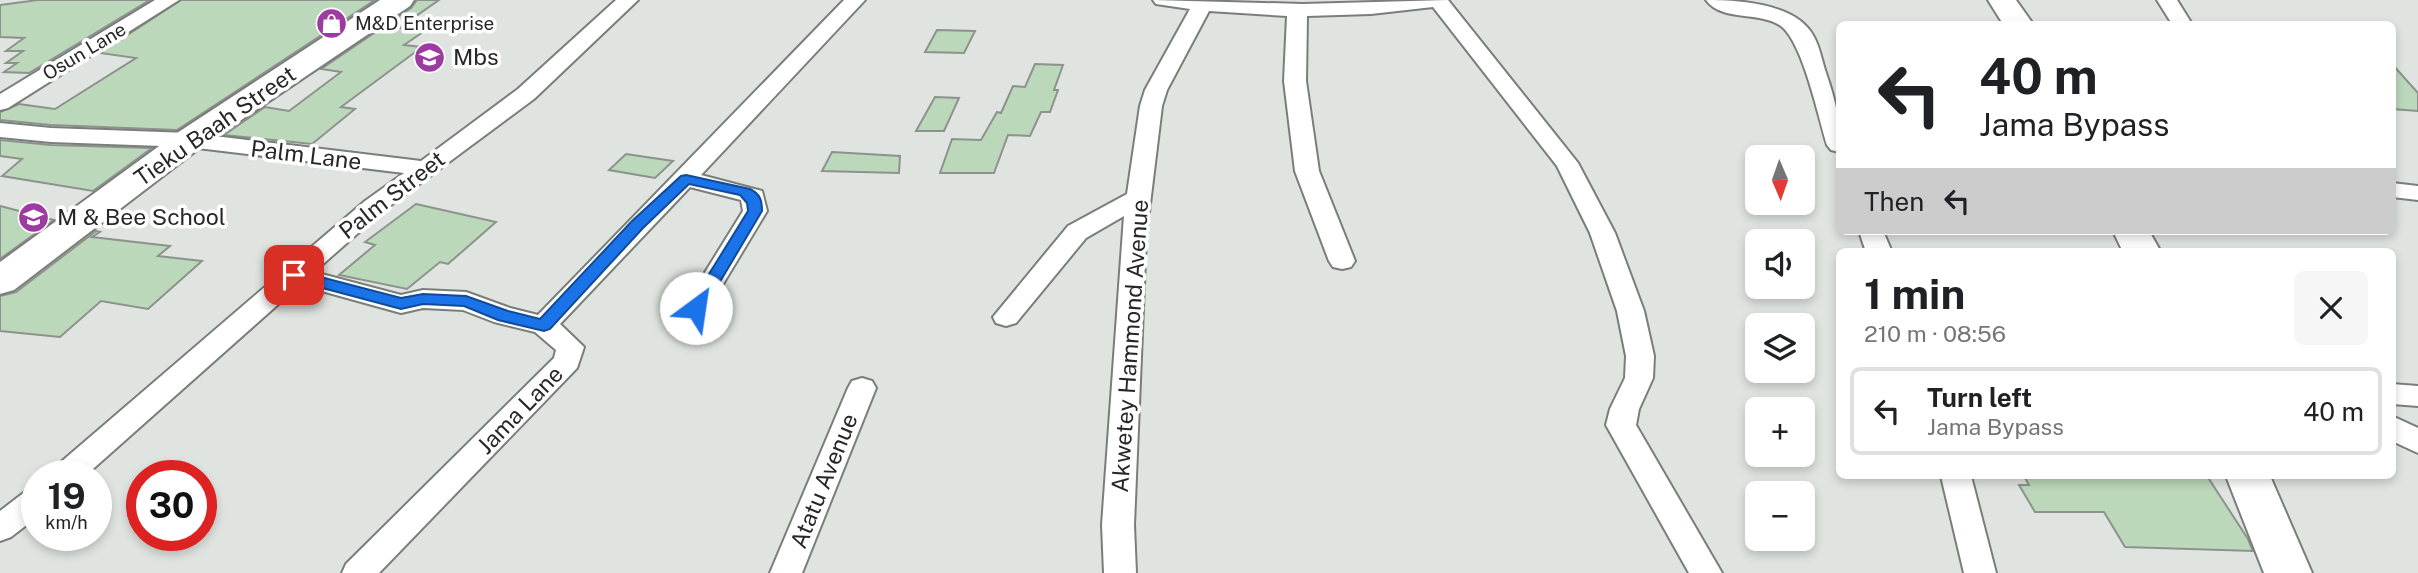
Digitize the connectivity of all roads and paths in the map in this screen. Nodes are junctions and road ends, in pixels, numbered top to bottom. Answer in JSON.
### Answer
{"nodes":[{"id":1,"x":169,"y":0,"type":"edge"},
{"id":2,"x":400,"y":0,"type":"edge"},
{"id":3,"x":628,"y":0,"type":"edge"},
{"id":4,"x":855,"y":0,"type":"edge"},
{"id":5,"x":1163,"y":0,"type":"edge"},
{"id":6,"x":1438,"y":0,"type":"edge"},
{"id":7,"x":1716,"y":0,"type":"edge"},
{"id":8,"x":2002,"y":0,"type":"edge"},
{"id":9,"x":2167,"y":0,"type":"edge"},
{"id":10,"x":1202,"y":5,"type":"junction"},
{"id":11,"x":1297,"y":9,"type":"junction"},
{"id":12,"x":2016,"y":21,"type":"edge"},
{"id":13,"x":2180,"y":21,"type":"edge"},
{"id":14,"x":0,"y":103,"type":"edge"},
{"id":15,"x":0,"y":130,"type":"edge"},
{"id":16,"x":1836,"y":136,"type":"edge"},
{"id":17,"x":189,"y":141,"type":"junction"},
{"id":18,"x":424,"y":168,"type":"junction"},
{"id":19,"x":686,"y":179,"type":"junction"},
{"id":20,"x":2396,"y":190,"type":"edge"},
{"id":21,"x":2418,"y":193,"type":"edge"},
{"id":22,"x":1139,"y":197,"type":"junction"},
{"id":23,"x":1342,"y":261,"type":"dead end"},
{"id":24,"x":294,"y":275,"type":"junction"},
{"id":25,"x":0,"y":281,"type":"edge"},
{"id":26,"x":696,"y":308,"type":"dead end"},
{"id":27,"x":1006,"y":317,"type":"dead end"},
{"id":28,"x":544,"y":325,"type":"junction"},
{"id":29,"x":862,"y":388,"type":"dead end"},
{"id":30,"x":2396,"y":394,"type":"edge"},
{"id":31,"x":2418,"y":396,"type":"edge"},
{"id":32,"x":2396,"y":429,"type":"edge"},
{"id":33,"x":2418,"y":442,"type":"edge"},
{"id":34,"x":83,"y":460,"type":"edge"},
{"id":35,"x":1957,"y":479,"type":"edge"},
{"id":36,"x":2249,"y":479,"type":"edge"},
{"id":37,"x":21,"y":512,"type":"edge"},
{"id":38,"x":0,"y":528,"type":"edge"},
{"id":39,"x":358,"y":573,"type":"edge"},
{"id":40,"x":786,"y":573,"type":"edge"},
{"id":41,"x":1120,"y":573,"type":"edge"},
{"id":42,"x":1706,"y":573,"type":"edge"},
{"id":43,"x":1980,"y":573,"type":"edge"},
{"id":44,"x":2288,"y":573,"type":"edge"}],
"edges":[{"from":1,"to":14,"type":"street","name":"Osun Lane"},
{"from":2,"to":17,"type":"street","name":"Tieku Baah Street"},
{"from":3,"to":18,"type":"street","name":"Palm Street"},
{"from":4,"to":19,"type":"street"},
{"from":5,"to":10,"type":"street"},
{"from":6,"to":11,"type":"street"},
{"from":6,"to":42,"type":"street"},
{"from":7,"to":16,"type":"street"},
{"from":8,"to":12,"type":"street"},
{"from":9,"to":13,"type":"street"},
{"from":10,"to":11,"type":"street"},
{"from":10,"to":22,"type":"street","name":"Akwetey Hammond Avenue"},
{"from":11,"to":23,"type":"street"},
{"from":15,"to":17,"type":"street"},
{"from":17,"to":18,"type":"street","name":"Palm Lane"},
{"from":17,"to":25,"type":"street","name":"Tieku Baah Street"},
{"from":18,"to":24,"type":"street","name":"Palm Street"},
{"from":19,"to":26,"type":"street"},
{"from":19,"to":28,"type":"street"},
{"from":20,"to":21,"type":"street"},
{"from":22,"to":27,"type":"street"},
{"from":22,"to":41,"type":"street","name":"Akwetey Hammond Avenue"},
{"from":24,"to":28,"type":"street"},
{"from":24,"to":34,"type":"street","name":"Palm Street"},
{"from":28,"to":39,"type":"street","name":"Jama Lane"},
{"from":29,"to":40,"type":"street","name":"Atatu Avenue"},
{"from":30,"to":31,"type":"street"},
{"from":32,"to":33,"type":"street"},
{"from":35,"to":43,"type":"street"},
{"from":36,"to":44,"type":"street"},
{"from":37,"to":38,"type":"street"}]}
